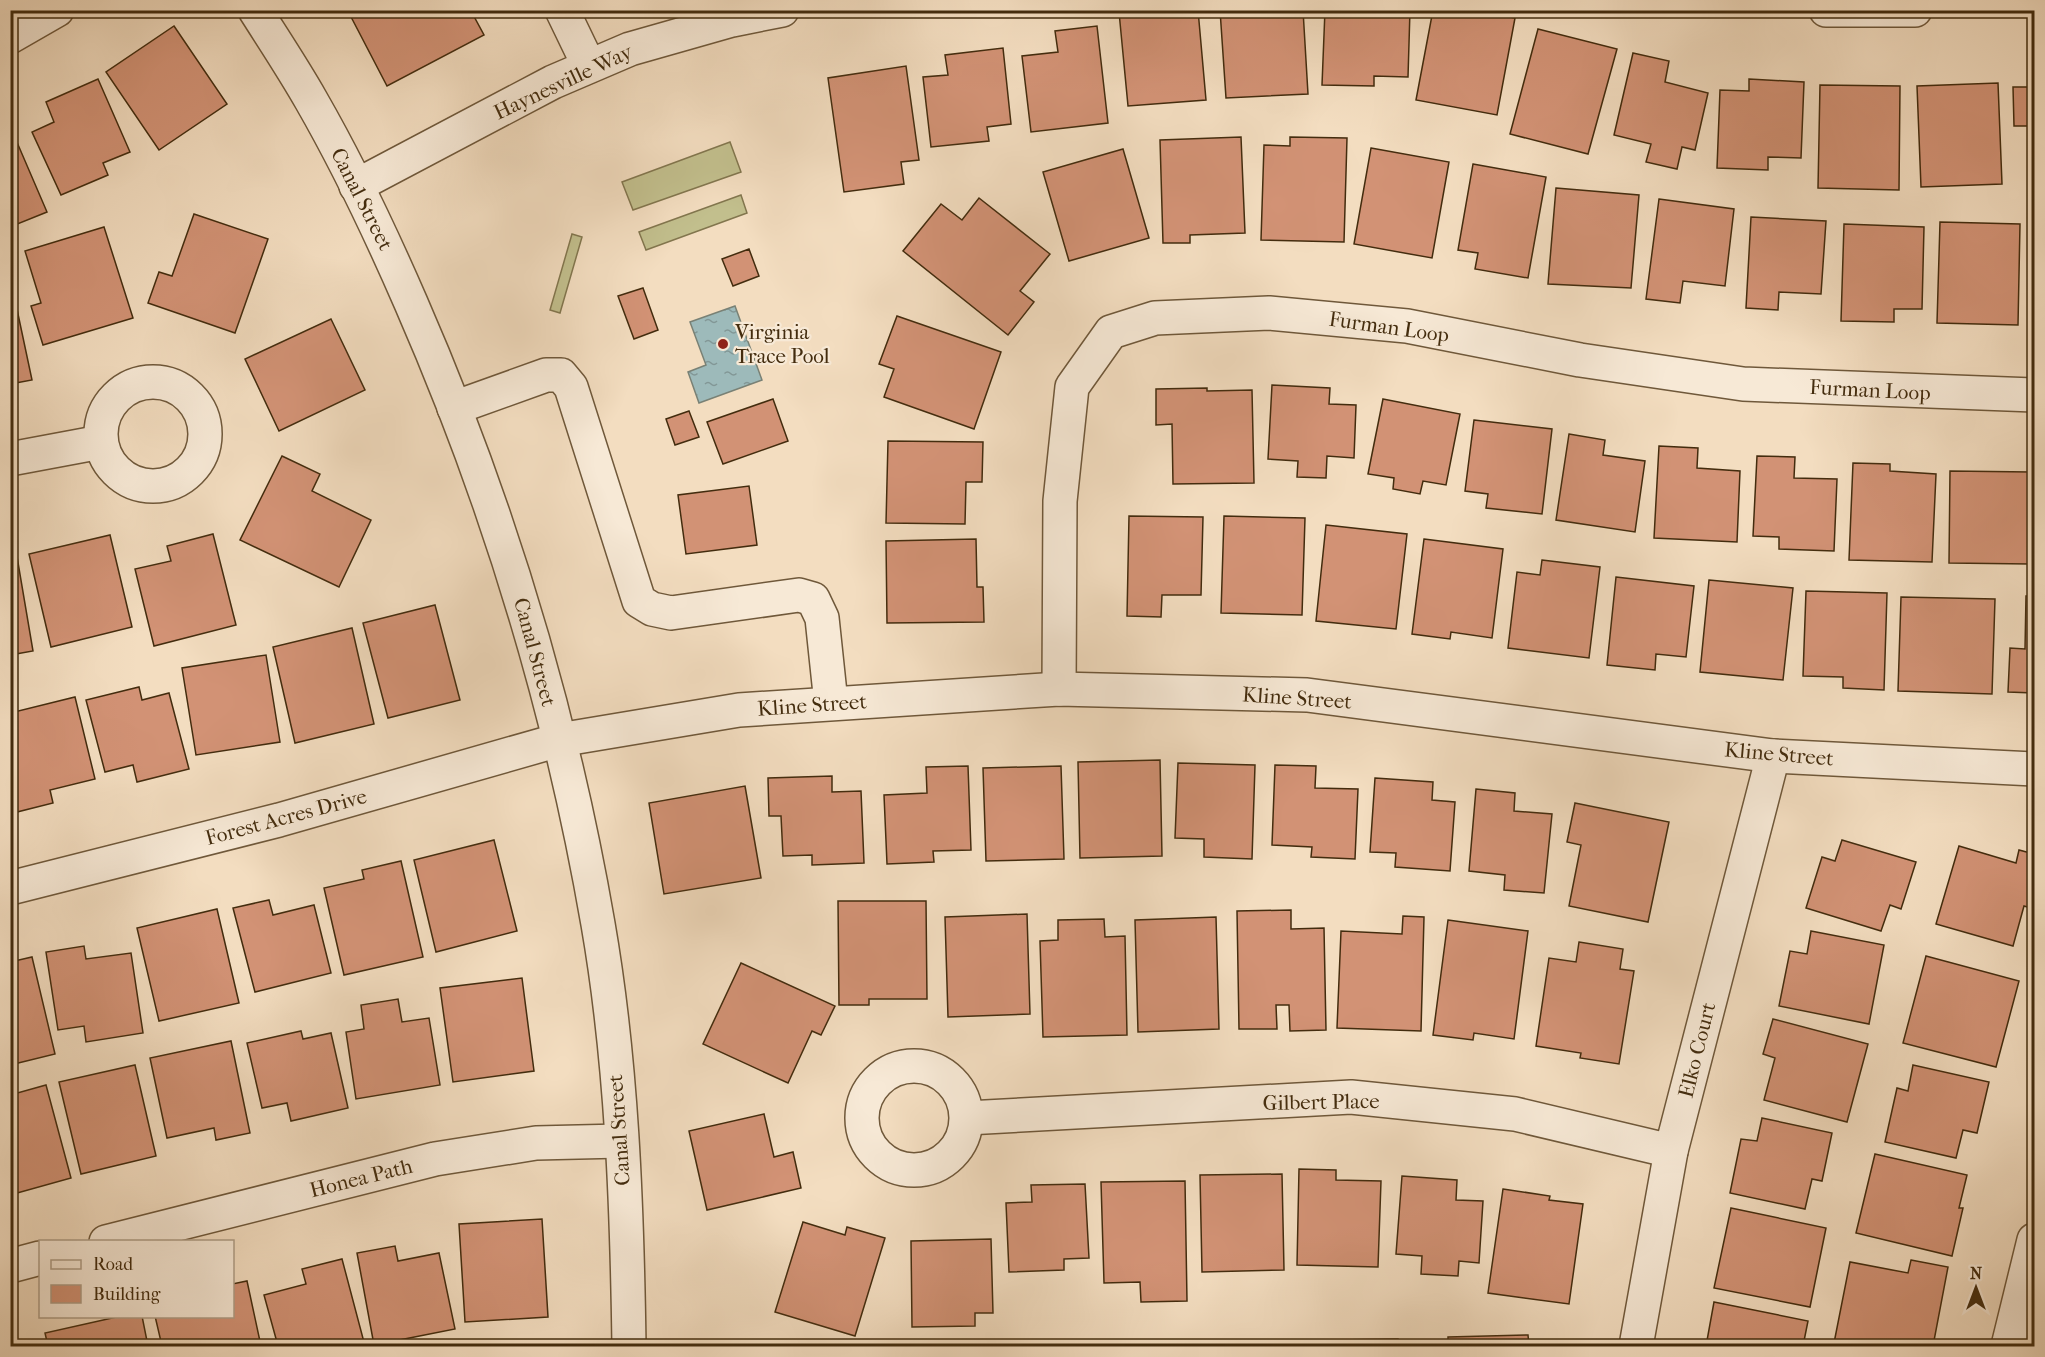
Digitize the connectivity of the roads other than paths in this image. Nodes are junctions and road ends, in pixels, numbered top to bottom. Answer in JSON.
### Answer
{"nodes":[{"id":1,"x":57,"y":10,"type":"edge"},
{"id":2,"x":255,"y":10,"type":"edge"},
{"id":3,"x":562,"y":10,"type":"edge"},
{"id":4,"x":782,"y":10,"type":"edge"},
{"id":5,"x":1826,"y":10,"type":"edge"},
{"id":6,"x":1915,"y":10,"type":"edge"},
{"id":7,"x":1884,"y":11,"type":"edge"},
{"id":8,"x":10,"y":37,"type":"edge"},
{"id":9,"x":589,"y":66,"type":"junction"},
{"id":10,"x":356,"y":186,"type":"junction"},
{"id":11,"x":2034,"y":395,"type":"edge"},
{"id":12,"x":454,"y":408,"type":"junction"},
{"id":13,"x":101,"y":442,"type":"dead end"},
{"id":14,"x":10,"y":459,"type":"edge"},
{"id":15,"x":1059,"y":689,"type":"junction"},
{"id":16,"x":831,"y":703,"type":"junction"},
{"id":17,"x":559,"y":740,"type":"junction"},
{"id":18,"x":1773,"y":756,"type":"junction"},
{"id":19,"x":2034,"y":769,"type":"edge"},
{"id":20,"x":10,"y":888,"type":"edge"},
{"id":21,"x":967,"y":1118,"type":"dead end"},
{"id":22,"x":621,"y":1141,"type":"junction"},
{"id":23,"x":1671,"y":1151,"type":"junction"},
{"id":24,"x":114,"y":1240,"type":"edge"},
{"id":25,"x":2034,"y":1240,"type":"edge"},
{"id":26,"x":39,"y":1258,"type":"edge"},
{"id":27,"x":10,"y":1266,"type":"edge"},
{"id":28,"x":629,"y":1347,"type":"edge"},
{"id":29,"x":1635,"y":1347,"type":"edge"},
{"id":30,"x":2008,"y":1347,"type":"edge"}],
"edges":[{"from":1,"to":8,"type":"street"},
{"from":2,"to":10,"type":"street","name":"Canal Street"},
{"from":3,"to":9,"type":"street"},
{"from":4,"to":9,"type":"street","name":"Haynesville Way"},
{"from":5,"to":7,"type":"street"},
{"from":6,"to":7,"type":"street"},
{"from":9,"to":10,"type":"street","name":"Haynesville Way"},
{"from":10,"to":12,"type":"street","name":"Canal Street"},
{"from":11,"to":15,"type":"street","name":"Furman Loop"},
{"from":12,"to":16,"type":"street"},
{"from":12,"to":17,"type":"street","name":"Canal Street"},
{"from":13,"to":14,"type":"street"},
{"from":15,"to":16,"type":"street","name":"Kline Street"},
{"from":15,"to":18,"type":"street","name":"Kline Street"},
{"from":16,"to":17,"type":"street","name":"Kline Street"},
{"from":17,"to":20,"type":"street","name":"Forest Acres Drive"},
{"from":17,"to":22,"type":"street","name":"Canal Street"},
{"from":18,"to":19,"type":"street","name":"Kline Street"},
{"from":18,"to":23,"type":"street","name":"Elko Court"},
{"from":21,"to":23,"type":"street","name":"Gilbert Place"},
{"from":22,"to":24,"type":"street","name":"Honea Path"},
{"from":22,"to":28,"type":"street","name":"Canal Street"},
{"from":23,"to":29,"type":"street","name":"Elko Court"},
{"from":25,"to":30,"type":"street"},
{"from":26,"to":27,"type":"street"}]}
